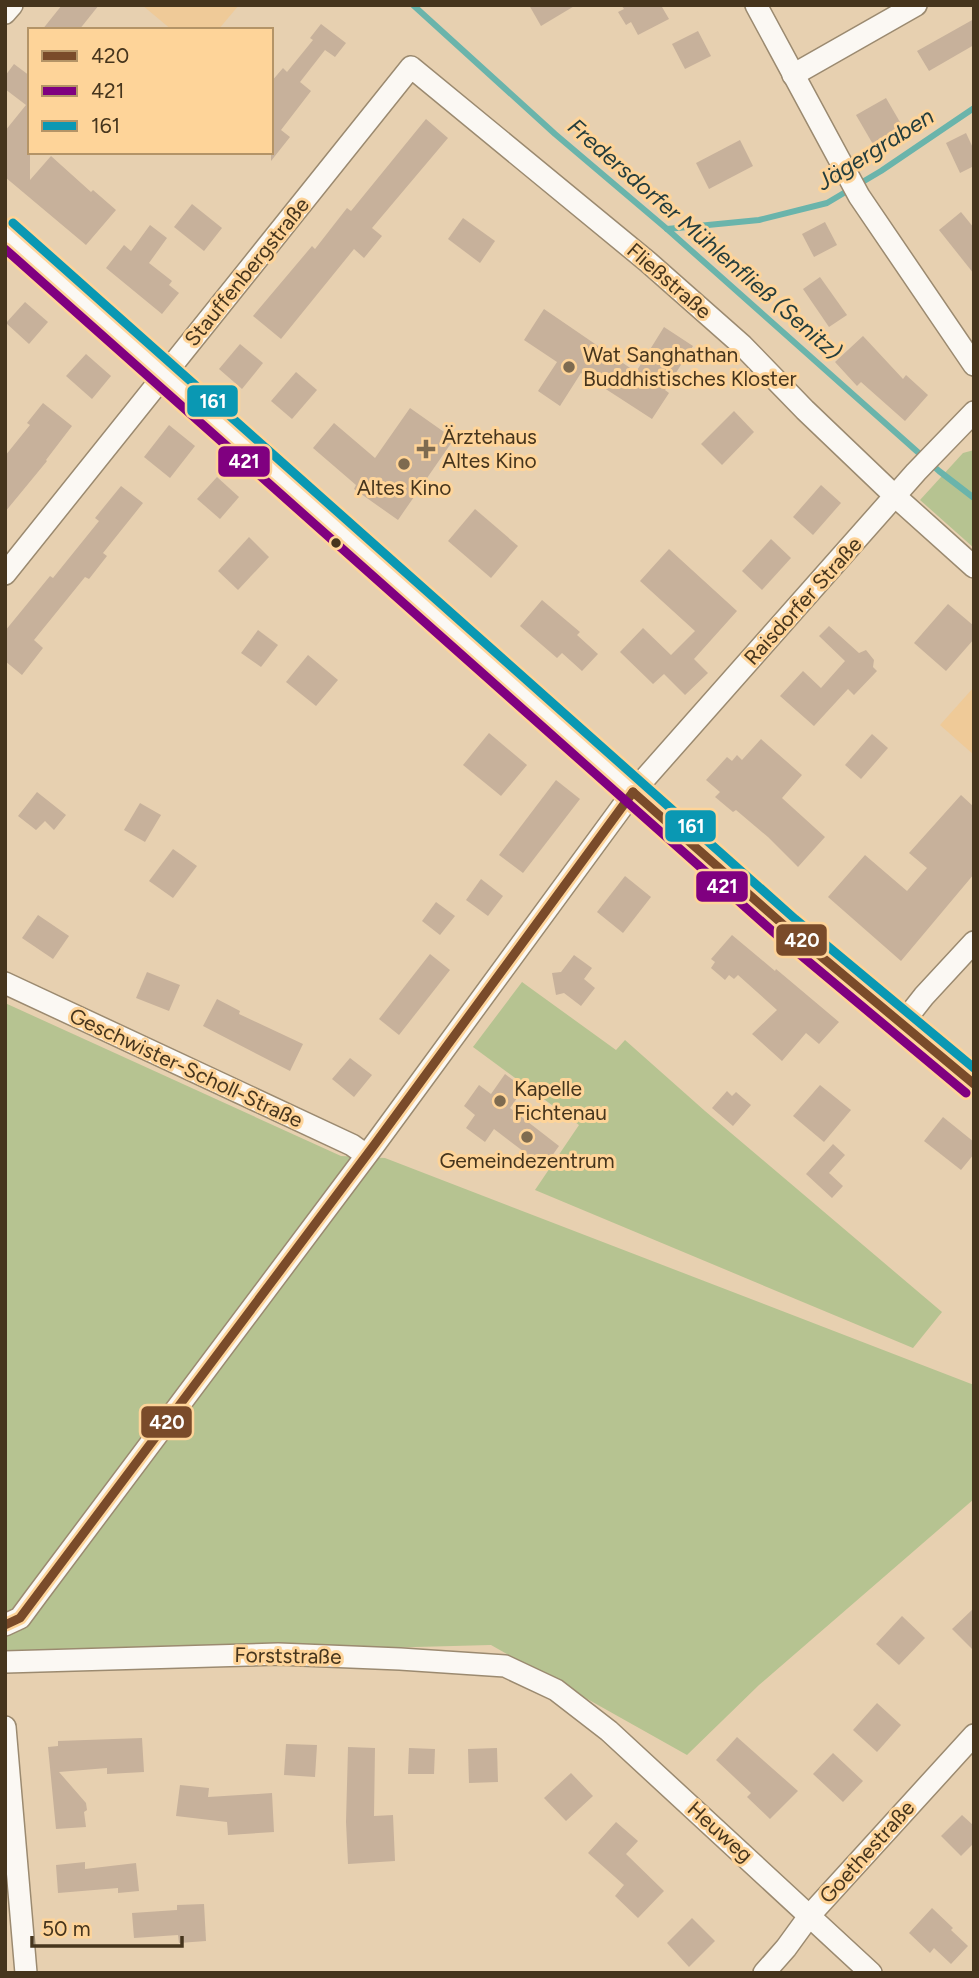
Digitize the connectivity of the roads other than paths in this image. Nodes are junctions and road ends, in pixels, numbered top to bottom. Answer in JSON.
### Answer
{"nodes":[{"id":1,"x":12,"y":5,"type":"edge"},
{"id":2,"x":756,"y":5,"type":"edge"},
{"id":3,"x":916,"y":5,"type":"edge"},
{"id":4,"x":5,"y":13,"type":"edge"},
{"id":5,"x":411,"y":67,"type":"joint"},
{"id":6,"x":793,"y":75,"type":"junction"},
{"id":7,"x":5,"y":232,"type":"edge"},
{"id":8,"x":974,"y":365,"type":"edge"},
{"id":9,"x":165,"y":374,"type":"junction"},
{"id":10,"x":974,"y":412,"type":"edge"},
{"id":11,"x":896,"y":497,"type":"junction"},
{"id":12,"x":974,"y":567,"type":"edge"},
{"id":13,"x":5,"y":575,"type":"edge"},
{"id":14,"x":634,"y":792,"type":"junction"},
{"id":15,"x":974,"y":942,"type":"edge"},
{"id":16,"x":5,"y":983,"type":"edge"},
{"id":17,"x":902,"y":1024,"type":"junction"},
{"id":18,"x":974,"y":1084,"type":"edge"},
{"id":19,"x":366,"y":1155,"type":"junction"},
{"id":20,"x":5,"y":1625,"type":"edge"},
{"id":21,"x":5,"y":1662,"type":"edge"},
{"id":22,"x":564,"y":1696,"type":"joint"},
{"id":23,"x":5,"y":1727,"type":"edge"},
{"id":24,"x":974,"y":1735,"type":"edge"},
{"id":25,"x":810,"y":1915,"type":"junction"},
{"id":26,"x":26,"y":1973,"type":"edge"},
{"id":27,"x":764,"y":1973,"type":"edge"},
{"id":28,"x":871,"y":1973,"type":"edge"}],
"edges":[{"from":1,"to":4,"type":"street"},
{"from":2,"to":6,"type":"street"},
{"from":3,"to":6,"type":"street"},
{"from":5,"to":9,"type":"street","name":"Stauffenbergstraße"},
{"from":5,"to":11,"type":"street","name":"Fließstraße"},
{"from":6,"to":8,"type":"street"},
{"from":7,"to":9,"type":"street"},
{"from":9,"to":13,"type":"street","name":"Stauffenbergstraße"},
{"from":9,"to":14,"type":"street"},
{"from":10,"to":11,"type":"street","name":"Raisdorfer Straße"},
{"from":11,"to":12,"type":"street","name":"Fließstraße"},
{"from":11,"to":14,"type":"street","name":"Raisdorfer Straße"},
{"from":14,"to":17,"type":"street"},
{"from":14,"to":19,"type":"street","name":"Raisdorfer Straße"},
{"from":15,"to":17,"type":"street"},
{"from":16,"to":19,"type":"street","name":"Geschwister-Scholl-Straße"},
{"from":17,"to":18,"type":"street"},
{"from":19,"to":20,"type":"street","name":"Raisdorfer Straße"},
{"from":21,"to":22,"type":"street","name":"Forststraße"},
{"from":22,"to":25,"type":"street","name":"Heuweg"},
{"from":23,"to":26,"type":"street"},
{"from":24,"to":25,"type":"street","name":"Goethestraße"},
{"from":25,"to":27,"type":"street","name":"Goethestraße"},
{"from":25,"to":28,"type":"street","name":"Heuweg"}]}
